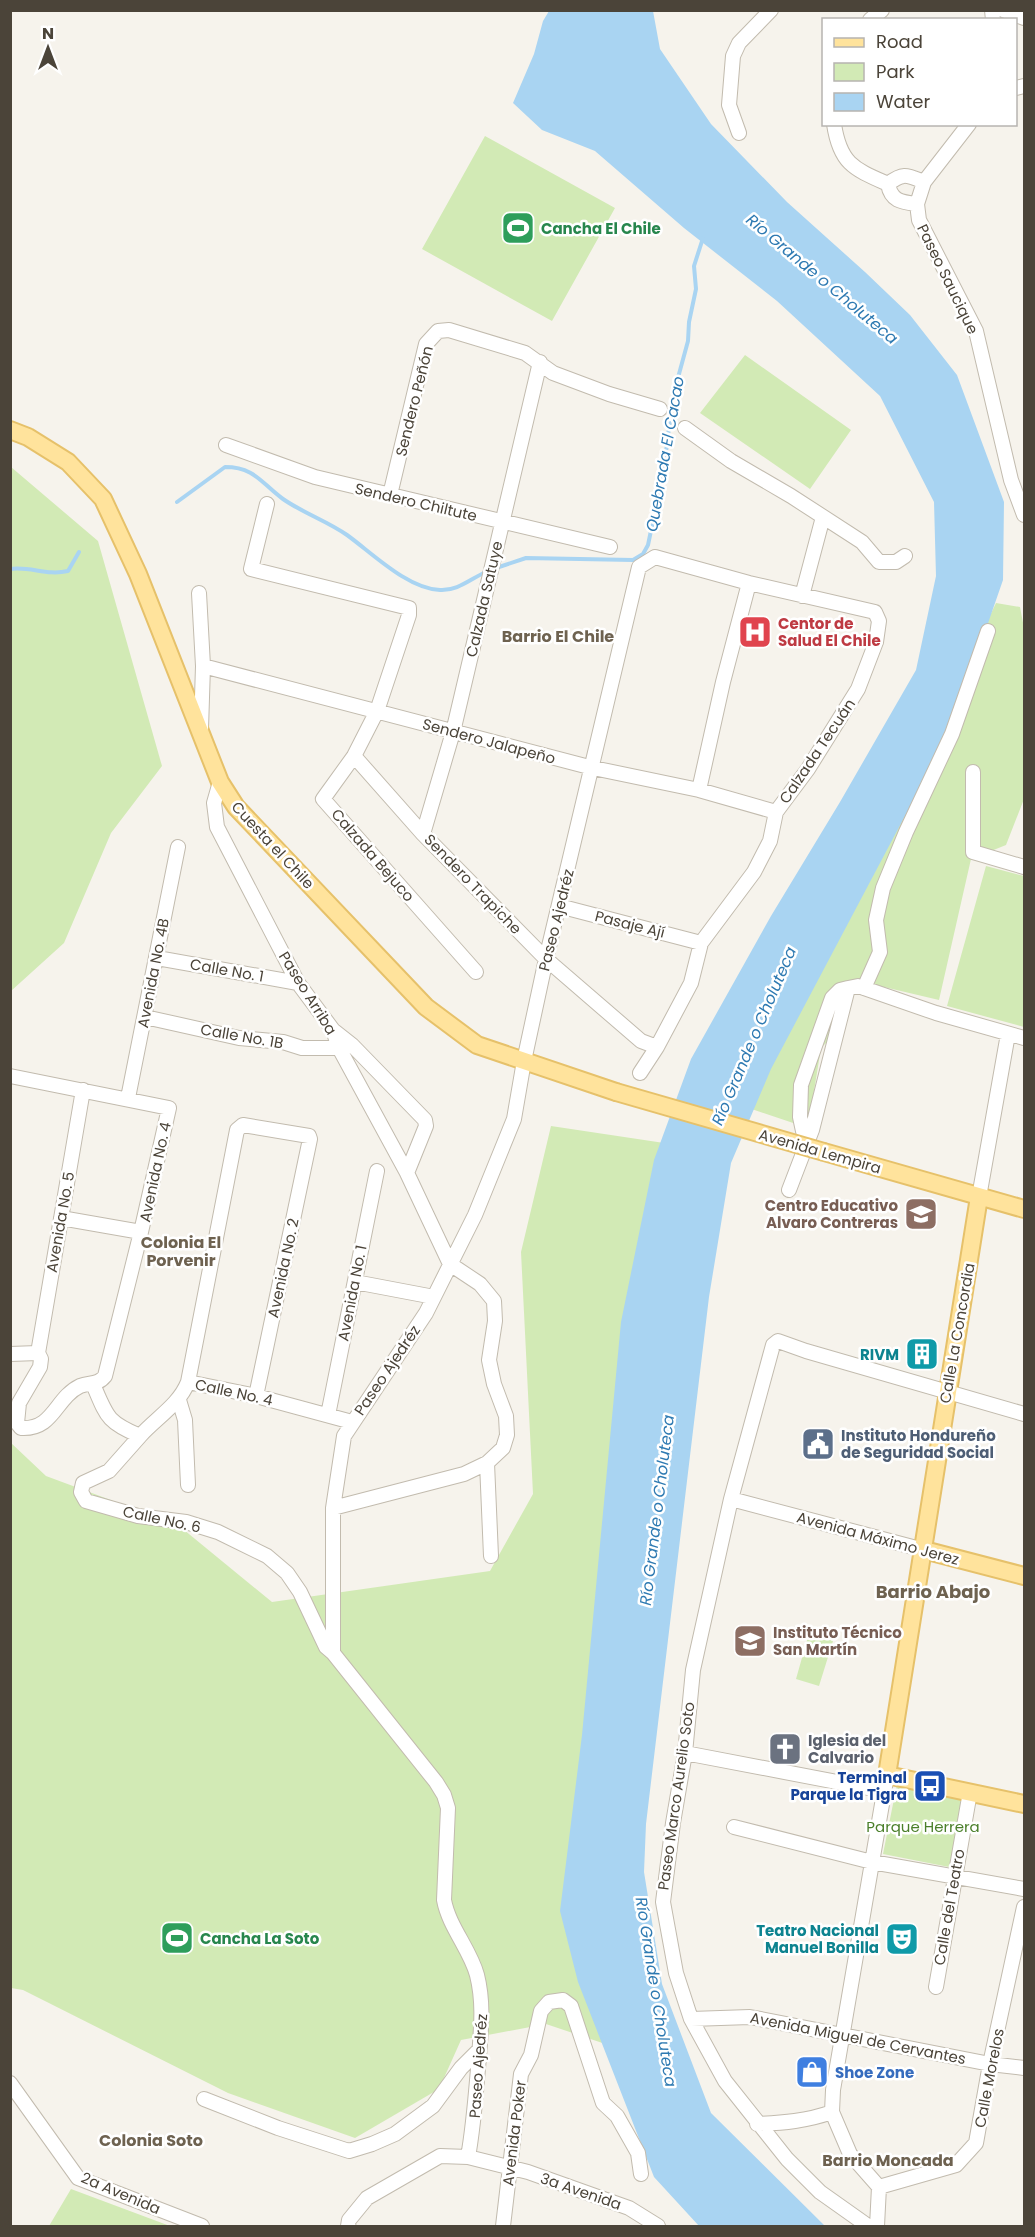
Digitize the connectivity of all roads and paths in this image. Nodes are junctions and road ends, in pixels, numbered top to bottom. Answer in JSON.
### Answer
{"nodes":[{"id":1,"x":771,"y":10,"type":"edge"},
{"id":2,"x":1003,"y":10,"type":"edge"},
{"id":3,"x":1024,"y":18,"type":"edge"},
{"id":4,"x":834,"y":126,"type":"edge"},
{"id":5,"x":967,"y":126,"type":"edge"},
{"id":6,"x":739,"y":133,"type":"dead end"},
{"id":7,"x":924,"y":182,"type":"junction"},
{"id":8,"x":888,"y":184,"type":"junction"},
{"id":9,"x":917,"y":204,"type":"junction"},
{"id":10,"x":540,"y":362,"type":"junction"},
{"id":11,"x":660,"y":409,"type":"dead end"},
{"id":12,"x":685,"y":428,"type":"dead end"},
{"id":13,"x":10,"y":430,"type":"edge"},
{"id":14,"x":226,"y":445,"type":"dead end"},
{"id":15,"x":390,"y":495,"type":"junction"},
{"id":16,"x":267,"y":504,"type":"dead end"},
{"id":17,"x":1024,"y":515,"type":"edge"},
{"id":18,"x":823,"y":517,"type":"junction"},
{"id":19,"x":502,"y":522,"type":"junction"},
{"id":20,"x":610,"y":548,"type":"dead end"},
{"id":21,"x":905,"y":556,"type":"dead end"},
{"id":22,"x":749,"y":583,"type":"junction"},
{"id":23,"x":199,"y":593,"type":"dead end"},
{"id":24,"x":802,"y":596,"type":"junction"},
{"id":25,"x":988,"y":631,"type":"dead end"},
{"id":26,"x":203,"y":666,"type":"junction"},
{"id":27,"x":377,"y":711,"type":"junction"},
{"id":28,"x":453,"y":732,"type":"junction"},
{"id":29,"x":201,"y":735,"type":"junction"},
{"id":30,"x":354,"y":756,"type":"junction"},
{"id":31,"x":593,"y":768,"type":"junction"},
{"id":32,"x":973,"y":772,"type":"dead end"},
{"id":33,"x":220,"y":782,"type":"junction"},
{"id":34,"x":699,"y":790,"type":"junction"},
{"id":35,"x":776,"y":812,"type":"junction"},
{"id":36,"x":423,"y":834,"type":"junction"},
{"id":37,"x":178,"y":848,"type":"dead end"},
{"id":38,"x":1024,"y":867,"type":"edge"},
{"id":39,"x":559,"y":906,"type":"junction"},
{"id":40,"x":701,"y":943,"type":"junction"},
{"id":41,"x":157,"y":958,"type":"junction"},
{"id":42,"x":546,"y":959,"type":"junction"},
{"id":43,"x":476,"y":972,"type":"dead end"},
{"id":44,"x":298,"y":983,"type":"junction"},
{"id":45,"x":848,"y":988,"type":"junction"},
{"id":46,"x":864,"y":988,"type":"junction"},
{"id":47,"x":145,"y":1017,"type":"junction"},
{"id":48,"x":333,"y":1030,"type":"junction"},
{"id":49,"x":1008,"y":1034,"type":"junction"},
{"id":50,"x":1024,"y":1038,"type":"edge"},
{"id":51,"x":657,"y":1047,"type":"junction"},
{"id":52,"x":339,"y":1048,"type":"junction"},
{"id":53,"x":524,"y":1061,"type":"junction"},
{"id":54,"x":640,"y":1073,"type":"dead end"},
{"id":55,"x":10,"y":1076,"type":"edge"},
{"id":56,"x":83,"y":1090,"type":"junction"},
{"id":57,"x":616,"y":1092,"type":"joint"},
{"id":58,"x":128,"y":1098,"type":"junction"},
{"id":59,"x":806,"y":1145,"type":"junction"},
{"id":60,"x":376,"y":1171,"type":"dead end"},
{"id":61,"x":407,"y":1173,"type":"junction"},
{"id":62,"x":789,"y":1190,"type":"dead end"},
{"id":63,"x":979,"y":1197,"type":"junction"},
{"id":64,"x":1024,"y":1209,"type":"edge"},
{"id":65,"x":61,"y":1218,"type":"junction"},
{"id":66,"x":141,"y":1232,"type":"junction"},
{"id":67,"x":450,"y":1264,"type":"junction"},
{"id":68,"x":355,"y":1282,"type":"junction"},
{"id":69,"x":434,"y":1297,"type":"junction"},
{"id":70,"x":38,"y":1353,"type":"junction"},
{"id":71,"x":10,"y":1354,"type":"edge"},
{"id":72,"x":188,"y":1382,"type":"junction"},
{"id":73,"x":93,"y":1384,"type":"junction"},
{"id":74,"x":946,"y":1393,"type":"junction"},
{"id":75,"x":256,"y":1396,"type":"junction"},
{"id":76,"x":178,"y":1400,"type":"junction"},
{"id":77,"x":1024,"y":1414,"type":"edge"},
{"id":78,"x":328,"y":1415,"type":"junction"},
{"id":79,"x":352,"y":1422,"type":"junction"},
{"id":80,"x":140,"y":1436,"type":"junction"},
{"id":81,"x":487,"y":1463,"type":"junction"},
{"id":82,"x":188,"y":1485,"type":"dead end"},
{"id":83,"x":81,"y":1492,"type":"joint"},
{"id":84,"x":731,"y":1499,"type":"junction"},
{"id":85,"x":333,"y":1508,"type":"junction"},
{"id":86,"x":924,"y":1550,"type":"junction"},
{"id":87,"x":491,"y":1556,"type":"dead end"},
{"id":88,"x":1024,"y":1576,"type":"edge"},
{"id":89,"x":333,"y":1653,"type":"junction"},
{"id":90,"x":685,"y":1753,"type":"junction"},
{"id":91,"x":885,"y":1783,"type":"junction"},
{"id":92,"x":970,"y":1792,"type":"junction"},
{"id":93,"x":1024,"y":1804,"type":"edge"},
{"id":94,"x":734,"y":1827,"type":"dead end"},
{"id":95,"x":872,"y":1862,"type":"junction"},
{"id":96,"x":954,"y":1876,"type":"junction"},
{"id":97,"x":1024,"y":1889,"type":"edge"},
{"id":98,"x":1024,"y":1906,"type":"edge"},
{"id":99,"x":936,"y":1987,"type":"dead end"},
{"id":100,"x":691,"y":2019,"type":"junction"},
{"id":101,"x":842,"y":2034,"type":"junction"},
{"id":102,"x":479,"y":2050,"type":"junction"},
{"id":103,"x":990,"y":2064,"type":"junction"},
{"id":104,"x":1024,"y":2068,"type":"edge"},
{"id":105,"x":10,"y":2083,"type":"edge"},
{"id":106,"x":204,"y":2100,"type":"dead end"},
{"id":107,"x":832,"y":2112,"type":"junction"},
{"id":108,"x":757,"y":2124,"type":"junction"},
{"id":109,"x":468,"y":2157,"type":"junction"},
{"id":110,"x":510,"y":2169,"type":"junction"},
{"id":111,"x":641,"y":2174,"type":"dead end"},
{"id":112,"x":879,"y":2187,"type":"junction"},
{"id":113,"x":202,"y":2226,"type":"edge"},
{"id":114,"x":348,"y":2226,"type":"edge"},
{"id":115,"x":503,"y":2226,"type":"edge"},
{"id":116,"x":658,"y":2226,"type":"edge"},
{"id":117,"x":868,"y":2226,"type":"edge"},
{"id":118,"x":877,"y":2226,"type":"edge"}],
"edges":[{"from":1,"to":6,"type":"street"},
{"from":2,"to":3,"type":"street"},
{"from":4,"to":8,"type":"street"},
{"from":5,"to":7,"type":"street","name":"Paseo Saucique"},
{"from":7,"to":8,"type":"street"},
{"from":7,"to":9,"type":"street","name":"Paseo Saucique"},
{"from":8,"to":9,"type":"street"},
{"from":9,"to":17,"type":"street","name":"Paseo Saucique"},
{"from":10,"to":11,"type":"street","name":"Sendero Peñón"},
{"from":10,"to":15,"type":"street","name":"Sendero Peñón"},
{"from":10,"to":19,"type":"street","name":"Calzada Satuye"},
{"from":12,"to":18,"type":"street"},
{"from":13,"to":29,"type":"main road","name":"Cuesta el Chile"},
{"from":14,"to":15,"type":"street","name":"Sendero Chiltute"},
{"from":15,"to":19,"type":"street","name":"Sendero Chiltute"},
{"from":16,"to":27,"type":"street","name":"Calzada Bejuco"},
{"from":18,"to":21,"type":"street"},
{"from":18,"to":24,"type":"street"},
{"from":19,"to":20,"type":"street","name":"Sendero Chiltute"},
{"from":19,"to":28,"type":"street","name":"Calzada Satuye"},
{"from":22,"to":24,"type":"street"},
{"from":22,"to":31,"type":"street","name":"Paseo Ajedréz"},
{"from":22,"to":34,"type":"street"},
{"from":23,"to":26,"type":"street"},
{"from":24,"to":35,"type":"street","name":"Calzada Tecuán"},
{"from":25,"to":46,"type":"street"},
{"from":26,"to":27,"type":"street","name":"Sendero Jalapeño"},
{"from":26,"to":29,"type":"street"},
{"from":27,"to":28,"type":"street","name":"Sendero Jalapeño"},
{"from":27,"to":30,"type":"street","name":"Calzada Bejuco"},
{"from":28,"to":31,"type":"street","name":"Sendero Jalapeño"},
{"from":28,"to":36,"type":"street","name":"Calzada Satuye"},
{"from":29,"to":33,"type":"main road","name":"Cuesta el Chile"},
{"from":30,"to":36,"type":"street","name":"Sendero Trapiche"},
{"from":30,"to":43,"type":"street","name":"Calzada Bejuco"},
{"from":31,"to":34,"type":"street","name":"Sendero Jalapeño"},
{"from":31,"to":39,"type":"street","name":"Paseo Ajedréz"},
{"from":32,"to":38,"type":"street"},
{"from":33,"to":44,"type":"street","name":"Paseo Arriba"},
{"from":33,"to":53,"type":"main road","name":"Cuesta el Chile"},
{"from":34,"to":35,"type":"street","name":"Sendero Jalapeño"},
{"from":35,"to":40,"type":"street","name":"Calzada Tecuán"},
{"from":36,"to":42,"type":"street","name":"Sendero Trapiche"},
{"from":37,"to":41,"type":"street","name":"Avenida No. 4B"},
{"from":39,"to":40,"type":"street","name":"Pasaje Ají"},
{"from":39,"to":42,"type":"street","name":"Paseo Ajedréz"},
{"from":40,"to":51,"type":"street","name":"Calzada Tecuán"},
{"from":41,"to":44,"type":"street","name":"Calle No. 1"},
{"from":41,"to":47,"type":"street","name":"Avenida No. 4B"},
{"from":42,"to":51,"type":"street","name":"Sendero Trapiche"},
{"from":42,"to":53,"type":"street","name":"Paseo Ajedréz"},
{"from":44,"to":48,"type":"street","name":"Paseo Arriba"},
{"from":45,"to":46,"type":"street"},
{"from":45,"to":59,"type":"street"},
{"from":45,"to":59,"type":"street"},
{"from":46,"to":49,"type":"street"},
{"from":47,"to":52,"type":"street","name":"Calle No. 1B"},
{"from":47,"to":58,"type":"street","name":"Avenida No. 4B"},
{"from":48,"to":52,"type":"street","name":"Paseo Arriba"},
{"from":48,"to":61,"type":"street"},
{"from":49,"to":50,"type":"street"},
{"from":49,"to":63,"type":"street","name":"Calle La Concordia"},
{"from":51,"to":54,"type":"street","name":"Calzada Tecuán"},
{"from":52,"to":61,"type":"street","name":"Paseo Arriba"},
{"from":53,"to":57,"type":"main road","name":"Cuesta el Chile"},
{"from":53,"to":67,"type":"street","name":"Paseo Ajedréz"},
{"from":55,"to":56,"type":"street"},
{"from":56,"to":58,"type":"street"},
{"from":56,"to":65,"type":"street","name":"Avenida No. 5"},
{"from":57,"to":63,"type":"main road","name":"Avenida Lempira","bridge":true},
{"from":58,"to":66,"type":"street","name":"Avenida No. 4"},
{"from":59,"to":62,"type":"street"},
{"from":60,"to":68,"type":"street","name":"Avenida No. 1"},
{"from":61,"to":67,"type":"street","name":"Paseo Arriba"},
{"from":63,"to":64,"type":"main road","name":"Avenida Lempira"},
{"from":63,"to":74,"type":"main road","name":"Calle La Concordia"},
{"from":65,"to":66,"type":"street"},
{"from":65,"to":70,"type":"street","name":"Avenida No. 5"},
{"from":66,"to":73,"type":"street","name":"Avenida No. 4"},
{"from":67,"to":69,"type":"street","name":"Paseo Ajedréz"},
{"from":67,"to":81,"type":"street"},
{"from":68,"to":69,"type":"street"},
{"from":68,"to":78,"type":"street","name":"Avenida No. 1"},
{"from":69,"to":79,"type":"street","name":"Paseo Ajedréz"},
{"from":70,"to":71,"type":"street"},
{"from":70,"to":73,"type":"street"},
{"from":72,"to":75,"type":"street","name":"Calle No. 4"},
{"from":72,"to":75,"type":"street","name":"Avenida No. 2"},
{"from":72,"to":76,"type":"street","name":"Calle No. 4"},
{"from":73,"to":80,"type":"street"},
{"from":74,"to":77,"type":"street"},
{"from":74,"to":84,"type":"street","name":"Paseo Marco Aurelio Soto"},
{"from":74,"to":86,"type":"main road","name":"Calle La Concordia"},
{"from":75,"to":78,"type":"street","name":"Calle No. 4"},
{"from":76,"to":80,"type":"street","name":"Calle No. 4"},
{"from":76,"to":82,"type":"street"},
{"from":78,"to":79,"type":"street","name":"Calle No. 4"},
{"from":79,"to":85,"type":"street","name":"Paseo Ajedréz"},
{"from":80,"to":83,"type":"street","name":"Calle No. 4"},
{"from":81,"to":85,"type":"street"},
{"from":81,"to":87,"type":"street"},
{"from":83,"to":89,"type":"street","name":"Calle No. 6"},
{"from":84,"to":86,"type":"street","name":"Avenida Máximo Jerez"},
{"from":84,"to":90,"type":"street","name":"Paseo Marco Aurelio Soto"},
{"from":85,"to":89,"type":"street","name":"Paseo Ajedréz"},
{"from":86,"to":88,"type":"main road","name":"Avenida Máximo Jerez"},
{"from":86,"to":91,"type":"main road","name":"Calle La Concordia"},
{"from":89,"to":102,"type":"street","name":"Paseo Ajedréz"},
{"from":90,"to":91,"type":"street"},
{"from":90,"to":100,"type":"street","name":"Paseo Marco Aurelio Soto"},
{"from":91,"to":92,"type":"main road"},
{"from":91,"to":95,"type":"street","name":"Calle La Concordia"},
{"from":92,"to":93,"type":"main road"},
{"from":92,"to":96,"type":"street","name":"Calle del Teatro"},
{"from":94,"to":95,"type":"street"},
{"from":95,"to":96,"type":"street"},
{"from":95,"to":101,"type":"street","name":"Calle La Concordia"},
{"from":96,"to":97,"type":"street"},
{"from":96,"to":99,"type":"street","name":"Calle del Teatro"},
{"from":98,"to":103,"type":"street","name":"Calle Morelos"},
{"from":100,"to":101,"type":"street","name":"Avenida Miguel de Cervantes"},
{"from":100,"to":108,"type":"street","name":"Paseo Marco Aurelio Soto"},
{"from":101,"to":103,"type":"street","name":"Avenida Miguel de Cervantes"},
{"from":101,"to":107,"type":"street","name":"Calle La Concordia"},
{"from":102,"to":106,"type":"street"},
{"from":102,"to":109,"type":"street","name":"Paseo Ajedréz"},
{"from":103,"to":104,"type":"street","name":"Avenida Miguel de Cervantes"},
{"from":103,"to":112,"type":"street","name":"Calle Morelos"},
{"from":105,"to":113,"type":"street","name":"2a Avenida"},
{"from":107,"to":108,"type":"street"},
{"from":107,"to":112,"type":"street","name":"Calle La Concordia"},
{"from":108,"to":117,"type":"street","name":"Paseo Marco Aurelio Soto"},
{"from":109,"to":110,"type":"street","name":"3a Avenida"},
{"from":109,"to":114,"type":"street","name":"3a Avenida"},
{"from":110,"to":111,"type":"street","name":"Avenida Poker"},
{"from":110,"to":115,"type":"street","name":"Avenida Poker"},
{"from":110,"to":116,"type":"street","name":"3a Avenida"},
{"from":112,"to":118,"type":"street"}]}
